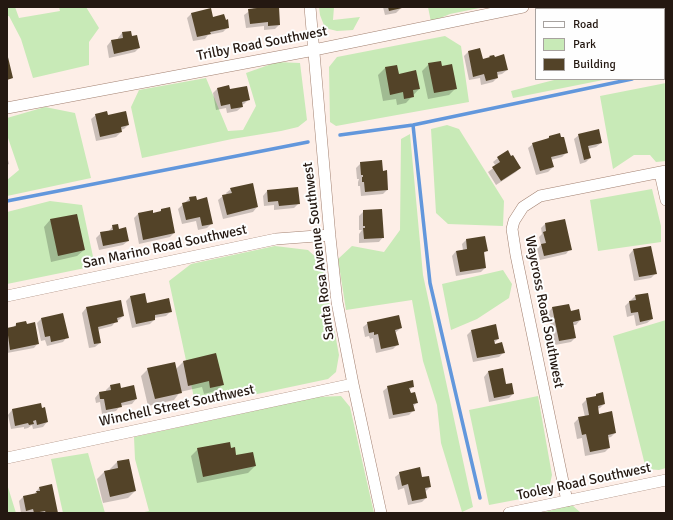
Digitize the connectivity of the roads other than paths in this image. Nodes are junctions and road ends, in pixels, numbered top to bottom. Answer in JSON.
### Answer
{"nodes":[{"id":1,"x":310,"y":7,"type":"edge"},
{"id":2,"x":523,"y":7,"type":"edge"},
{"id":3,"x":314,"y":50,"type":"junction"},
{"id":4,"x":7,"y":108,"type":"edge"},
{"id":5,"x":663,"y":172,"type":"edge"},
{"id":6,"x":666,"y":200,"type":"edge"},
{"id":7,"x":330,"y":235,"type":"junction"},
{"id":8,"x":7,"y":296,"type":"edge"},
{"id":9,"x":353,"y":384,"type":"junction"},
{"id":10,"x":7,"y":458,"type":"edge"},
{"id":11,"x":666,"y":480,"type":"edge"},
{"id":12,"x":567,"y":500,"type":"junction"},
{"id":13,"x":381,"y":513,"type":"edge"},
{"id":14,"x":509,"y":513,"type":"edge"}],
"edges":[{"from":1,"to":3,"type":"street","name":"Santa Rosa Avenue Southwest"},
{"from":2,"to":3,"type":"street","name":"Trilby Road Southwest"},
{"from":3,"to":4,"type":"street","name":"Trilby Road Southwest"},
{"from":3,"to":7,"type":"street","name":"Santa Rosa Avenue Southwest"},
{"from":5,"to":6,"type":"street"},
{"from":5,"to":12,"type":"street","name":"Waycross Road Southwest"},
{"from":7,"to":8,"type":"street","name":"San Marino Road Southwest"},
{"from":7,"to":9,"type":"street","name":"Santa Rosa Avenue Southwest"},
{"from":9,"to":10,"type":"street","name":"Winchell Street Southwest"},
{"from":9,"to":13,"type":"street","name":"Santa Rosa Avenue Southwest"},
{"from":11,"to":12,"type":"street","name":"Tooley Road Southwest"},
{"from":12,"to":14,"type":"street","name":"Tooley Road Southwest"}]}
